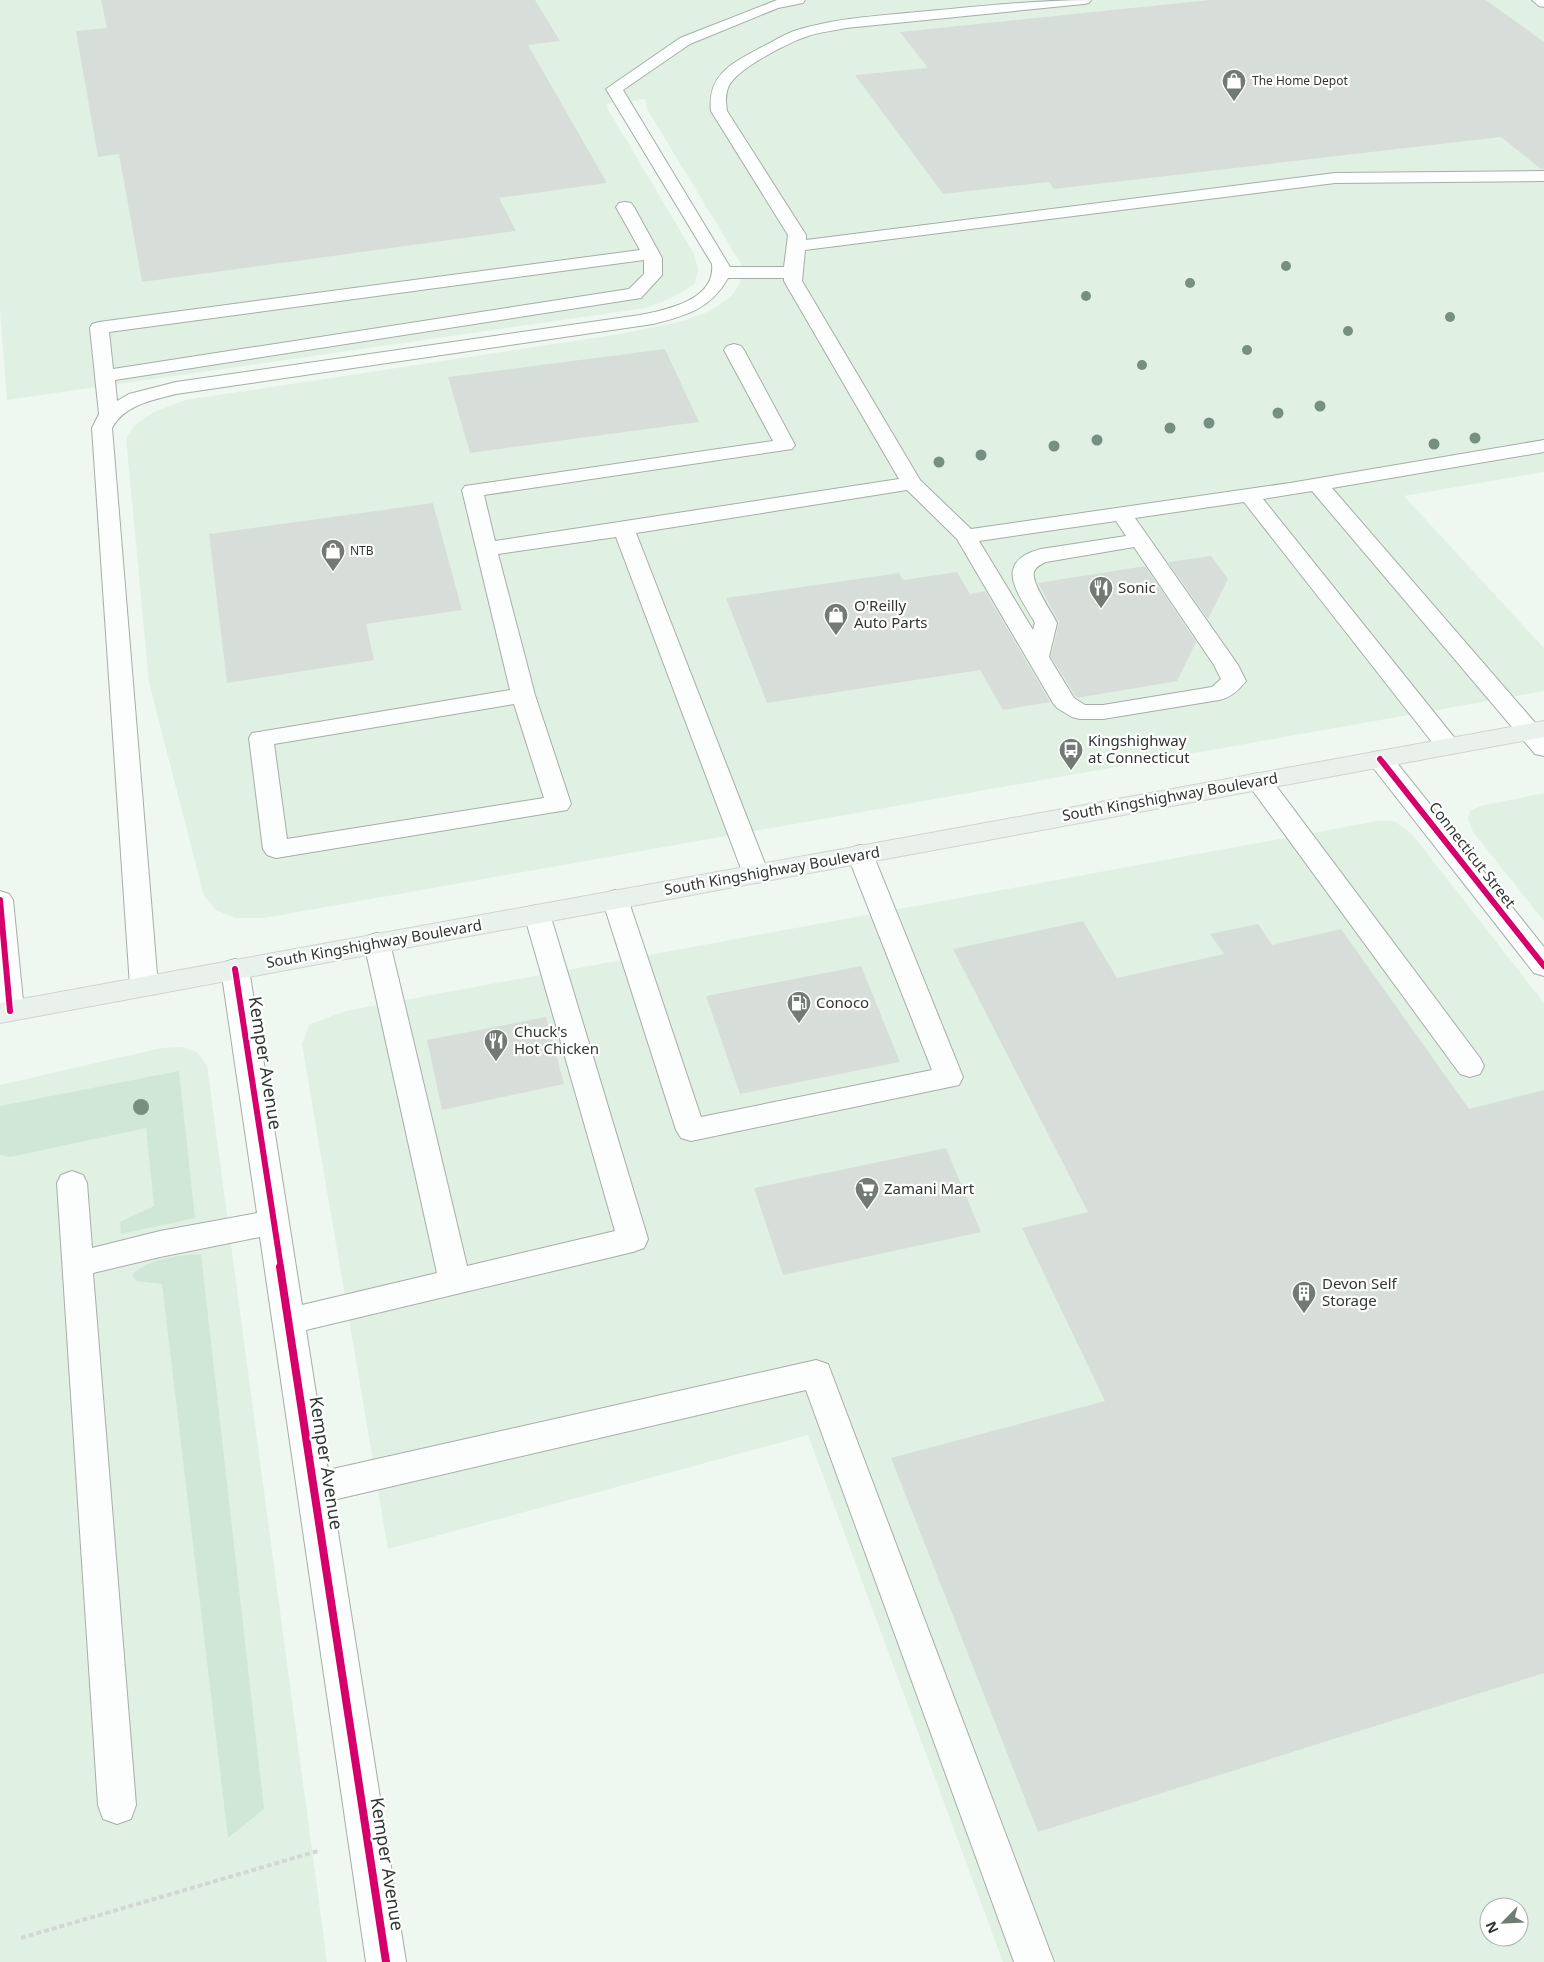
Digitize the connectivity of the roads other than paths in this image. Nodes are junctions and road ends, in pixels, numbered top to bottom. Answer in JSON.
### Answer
{"nodes":[{"id":1,"x":798,"y":0,"type":"edge"},
{"id":2,"x":1084,"y":0,"type":"edge"},
{"id":3,"x":1539,"y":0,"type":"edge"},
{"id":4,"x":1544,"y":3,"type":"edge"},
{"id":5,"x":1544,"y":176,"type":"edge"},
{"id":6,"x":625,"y":207,"type":"dead end"},
{"id":7,"x":798,"y":246,"type":"junction"},
{"id":8,"x":651,"y":254,"type":"junction"},
{"id":9,"x":792,"y":272,"type":"junction"},
{"id":10,"x":722,"y":273,"type":"junction"},
{"id":11,"x":734,"y":350,"type":"dead end"},
{"id":12,"x":104,"y":376,"type":"junction"},
{"id":13,"x":109,"y":414,"type":"junction"},
{"id":14,"x":1544,"y":446,"type":"edge"},
{"id":15,"x":912,"y":483,"type":"junction"},
{"id":16,"x":1317,"y":484,"type":"junction"},
{"id":17,"x":1249,"y":495,"type":"junction"},
{"id":18,"x":1121,"y":513,"type":"junction"},
{"id":19,"x":624,"y":529,"type":"junction"},
{"id":20,"x":966,"y":536,"type":"junction"},
{"id":21,"x":1140,"y":540,"type":"junction"},
{"id":22,"x":486,"y":549,"type":"junction"},
{"id":23,"x":1038,"y":657,"type":"junction"},
{"id":24,"x":523,"y":695,"type":"junction"},
{"id":25,"x":1540,"y":736,"type":"edge"},
{"id":26,"x":1448,"y":746,"type":"junction"},
{"id":27,"x":1380,"y":759,"type":"junction"},
{"id":28,"x":1259,"y":781,"type":"junction"},
{"id":29,"x":860,"y":854,"type":"junction"},
{"id":30,"x":756,"y":874,"type":"junction"},
{"id":31,"x":0,"y":900,"type":"edge"},
{"id":32,"x":615,"y":900,"type":"junction"},
{"id":33,"x":537,"y":914,"type":"junction"},
{"id":34,"x":377,"y":943,"type":"junction"},
{"id":35,"x":1544,"y":966,"type":"edge"},
{"id":36,"x":235,"y":969,"type":"junction"},
{"id":37,"x":144,"y":986,"type":"junction"},
{"id":38,"x":5,"y":1012,"type":"edge"},
{"id":39,"x":1470,"y":1066,"type":"dead end"},
{"id":40,"x":72,"y":1183,"type":"dead end"},
{"id":41,"x":274,"y":1222,"type":"junction"},
{"id":42,"x":77,"y":1264,"type":"junction"},
{"id":43,"x":455,"y":1281,"type":"junction"},
{"id":44,"x":289,"y":1320,"type":"junction"},
{"id":45,"x":314,"y":1489,"type":"junction"},
{"id":46,"x":117,"y":1805,"type":"dead end"},
{"id":47,"x":386,"y":1962,"type":"edge"},
{"id":48,"x":1034,"y":1962,"type":"edge"}],
"edges":[{"from":1,"to":10,"type":"street"},
{"from":2,"to":7,"type":"street"},
{"from":3,"to":4,"type":"street"},
{"from":5,"to":7,"type":"street"},
{"from":6,"to":8,"type":"street"},
{"from":7,"to":9,"type":"street"},
{"from":8,"to":12,"type":"street"},
{"from":8,"to":12,"type":"street"},
{"from":9,"to":10,"type":"street"},
{"from":9,"to":15,"type":"street"},
{"from":10,"to":13,"type":"street"},
{"from":11,"to":22,"type":"street"},
{"from":12,"to":13,"type":"street"},
{"from":13,"to":37,"type":"street"},
{"from":14,"to":16,"type":"street"},
{"from":15,"to":19,"type":"street"},
{"from":15,"to":20,"type":"street"},
{"from":16,"to":17,"type":"street"},
{"from":16,"to":25,"type":"street"},
{"from":17,"to":18,"type":"street"},
{"from":17,"to":26,"type":"street"},
{"from":18,"to":20,"type":"street"},
{"from":18,"to":21,"type":"street"},
{"from":19,"to":22,"type":"street"},
{"from":19,"to":30,"type":"street"},
{"from":20,"to":23,"type":"street"},
{"from":21,"to":23,"type":"street"},
{"from":21,"to":23,"type":"street"},
{"from":22,"to":24,"type":"street"},
{"from":24,"to":24,"type":"street"},
{"from":25,"to":26,"type":"main road","name":"South Kingshighway Boulevard"},
{"from":26,"to":27,"type":"main road","name":"South Kingshighway Boulevard"},
{"from":27,"to":28,"type":"main road","name":"South Kingshighway Boulevard"},
{"from":27,"to":35,"type":"street","name":"Connecticut Street"},
{"from":28,"to":29,"type":"main road","name":"South Kingshighway Boulevard"},
{"from":28,"to":39,"type":"street"},
{"from":29,"to":30,"type":"main road","name":"South Kingshighway Boulevard"},
{"from":29,"to":32,"type":"street"},
{"from":30,"to":32,"type":"main road","name":"South Kingshighway Boulevard"},
{"from":31,"to":38,"type":"street"},
{"from":32,"to":33,"type":"main road","name":"South Kingshighway Boulevard"},
{"from":33,"to":34,"type":"main road","name":"South Kingshighway Boulevard"},
{"from":33,"to":43,"type":"street"},
{"from":34,"to":36,"type":"main road","name":"South Kingshighway Boulevard"},
{"from":34,"to":43,"type":"street"},
{"from":36,"to":37,"type":"main road","name":"South Kingshighway Boulevard"},
{"from":36,"to":41,"type":"street","name":"Kemper Avenue"},
{"from":37,"to":38,"type":"main road","name":"South Kingshighway Boulevard"},
{"from":40,"to":42,"type":"street"},
{"from":41,"to":42,"type":"street"},
{"from":41,"to":44,"type":"street","name":"Kemper Avenue"},
{"from":42,"to":46,"type":"street"},
{"from":43,"to":44,"type":"street"},
{"from":44,"to":45,"type":"street","name":"Kemper Avenue"},
{"from":45,"to":47,"type":"street","name":"Kemper Avenue"},
{"from":45,"to":48,"type":"street"}]}
